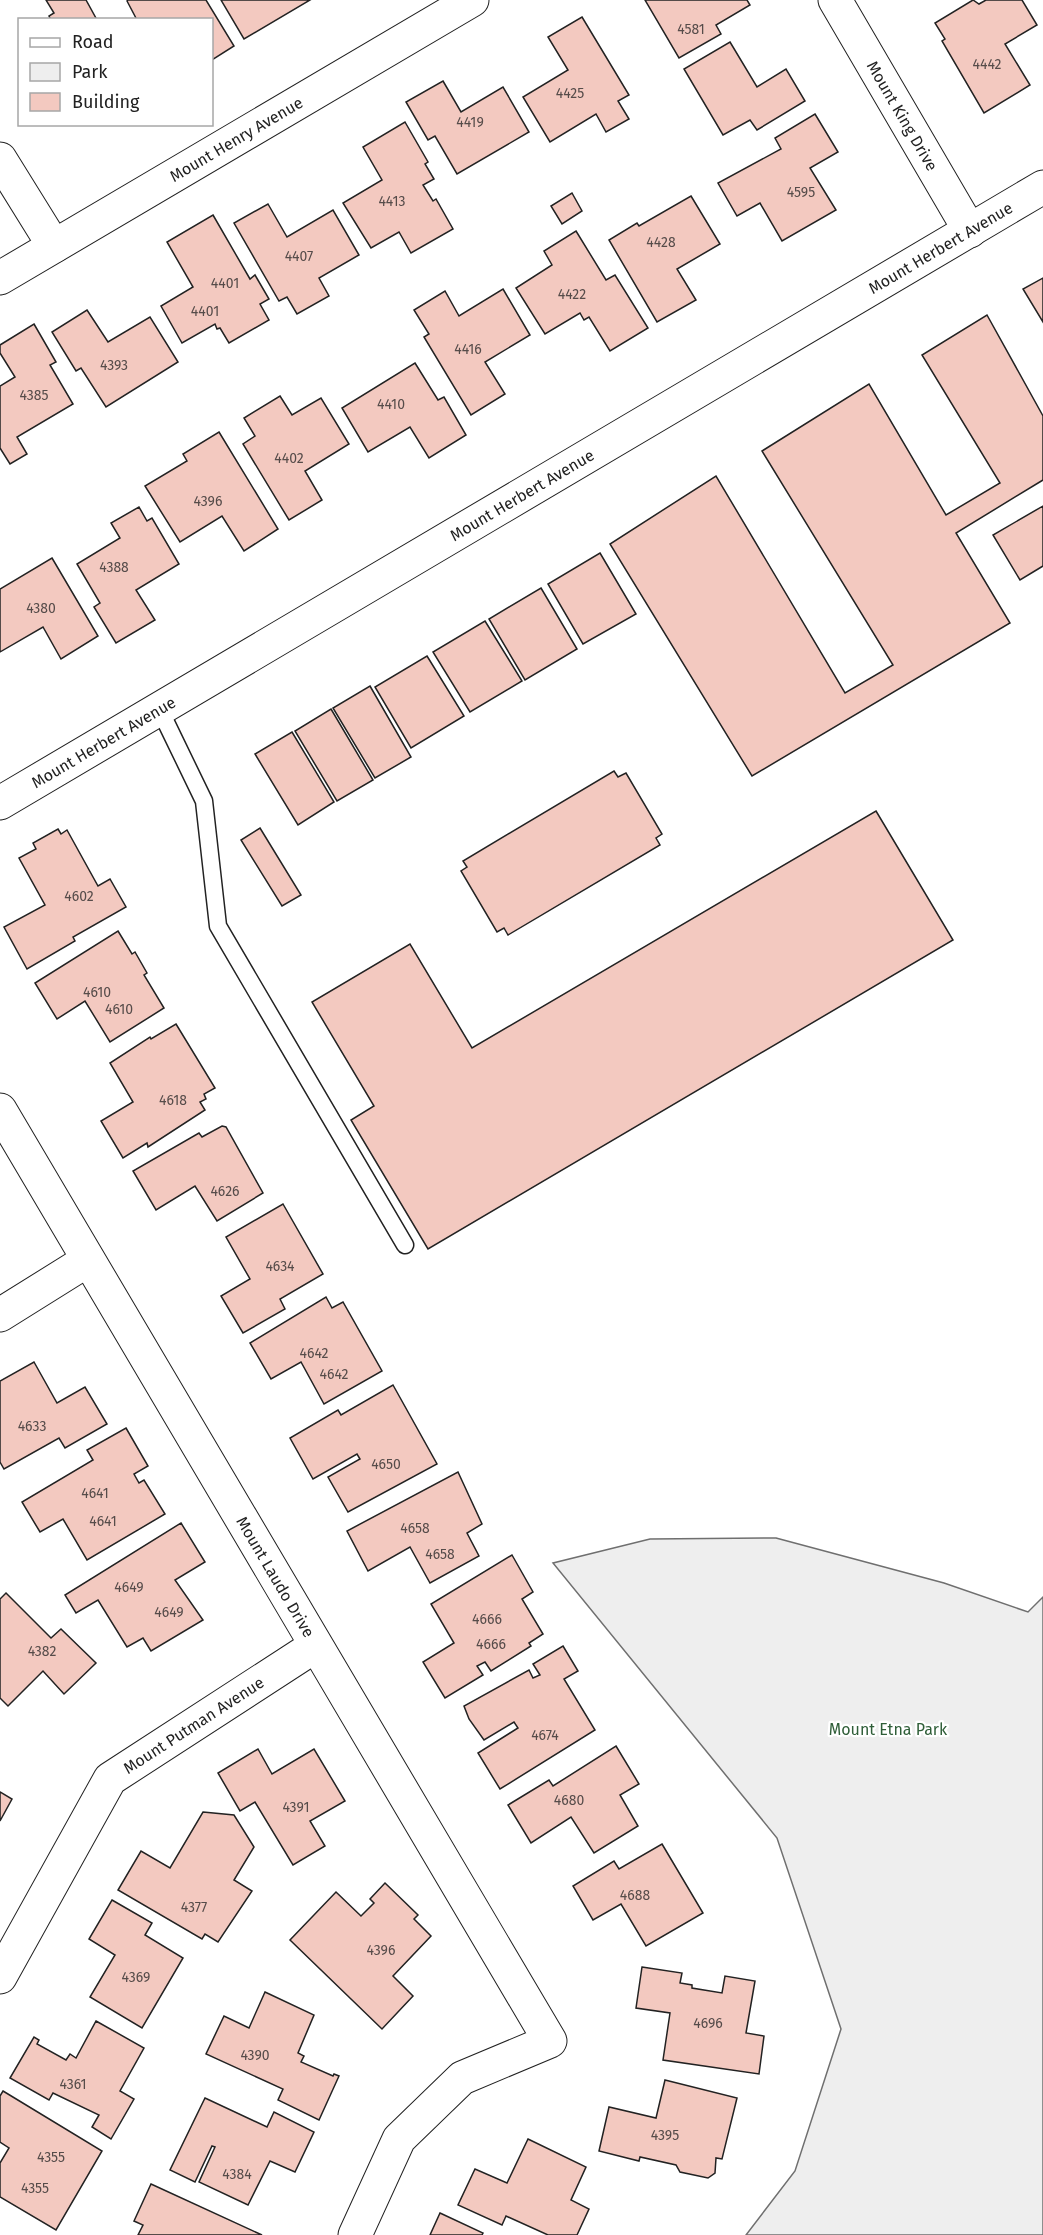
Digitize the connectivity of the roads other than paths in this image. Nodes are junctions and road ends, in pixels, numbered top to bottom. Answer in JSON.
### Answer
{"nodes":[{"id":1,"x":472,"y":0,"type":"edge"},
{"id":2,"x":835,"y":0,"type":"edge"},
{"id":3,"x":0,"y":159,"type":"edge"},
{"id":4,"x":1043,"y":187,"type":"edge"},
{"id":5,"x":970,"y":231,"type":"junction"},
{"id":6,"x":54,"y":246,"type":"junction"},
{"id":7,"x":0,"y":278,"type":"edge"},
{"id":8,"x":159,"y":708,"type":"junction"},
{"id":9,"x":0,"y":803,"type":"edge"},
{"id":10,"x":0,"y":1110,"type":"edge"},
{"id":11,"x":405,"y":1245,"type":"dead end"},
{"id":12,"x":88,"y":1260,"type":"junction"},
{"id":13,"x":0,"y":1315,"type":"edge"},
{"id":14,"x":315,"y":1646,"type":"junction"},
{"id":15,"x":0,"y":1977,"type":"edge"},
{"id":16,"x":355,"y":2235,"type":"edge"}],
"edges":[{"from":1,"to":6,"type":"street","name":"Mount Henry Avenue"},
{"from":2,"to":5,"type":"street","name":"Mount King Drive"},
{"from":3,"to":6,"type":"street"},
{"from":4,"to":5,"type":"street","name":"Mount Herbert Avenue"},
{"from":5,"to":8,"type":"street","name":"Mount Herbert Avenue"},
{"from":6,"to":7,"type":"street","name":"Mount Henry Avenue"},
{"from":8,"to":9,"type":"street","name":"Mount Herbert Avenue"},
{"from":8,"to":11,"type":"lane"},
{"from":10,"to":12,"type":"street","name":"Mount Laudo Drive"},
{"from":12,"to":13,"type":"street"},
{"from":12,"to":14,"type":"street","name":"Mount Laudo Drive"},
{"from":14,"to":15,"type":"street","name":"Mount Putman Avenue"},
{"from":14,"to":16,"type":"street","name":"Mount Laudo Drive"}]}
